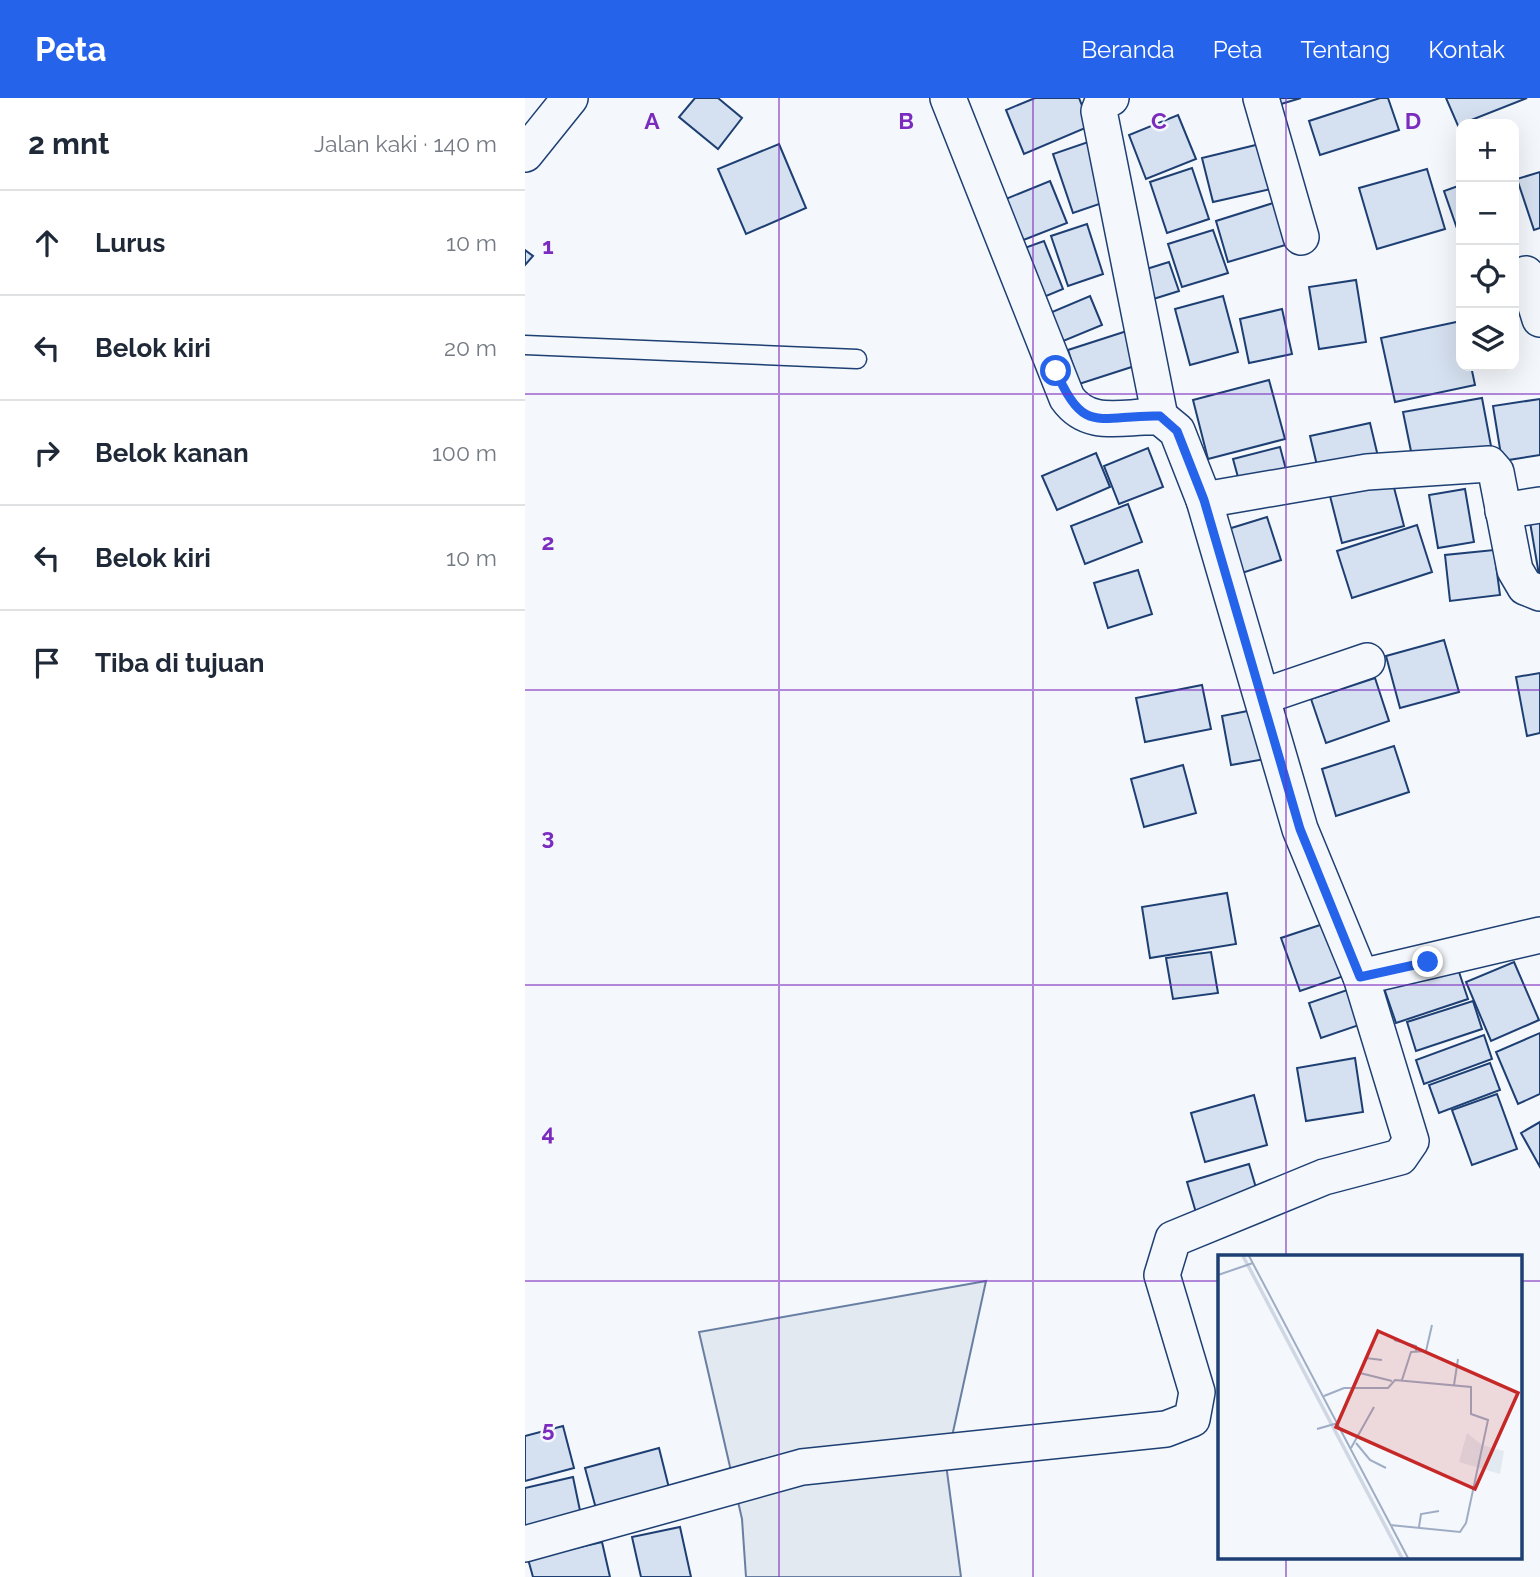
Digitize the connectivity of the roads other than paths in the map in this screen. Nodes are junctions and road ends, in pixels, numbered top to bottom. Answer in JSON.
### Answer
{"nodes":[{"id":1,"x":948,"y":98,"type":"edge"},
{"id":2,"x":1111,"y":98,"type":"edge"},
{"id":3,"x":1261,"y":98,"type":"edge"},
{"id":4,"x":567,"y":99,"type":"edge"},
{"id":5,"x":525,"y":154,"type":"edge"},
{"id":6,"x":1301,"y":237,"type":"dead end"},
{"id":7,"x":1526,"y":274,"type":"dead end"},
{"id":8,"x":1540,"y":319,"type":"edge"},
{"id":9,"x":525,"y":345,"type":"edge"},
{"id":10,"x":857,"y":359,"type":"dead end"},
{"id":11,"x":1160,"y":416,"type":"junction"},
{"id":12,"x":1204,"y":500,"type":"junction"},
{"id":13,"x":1540,"y":505,"type":"edge"},
{"id":14,"x":1503,"y":511,"type":"junction"},
{"id":15,"x":1540,"y":593,"type":"edge"},
{"id":16,"x":1367,"y":661,"type":"dead end"},
{"id":17,"x":1264,"y":696,"type":"junction"},
{"id":18,"x":1540,"y":935,"type":"edge"},
{"id":19,"x":1360,"y":977,"type":"junction"},
{"id":20,"x":525,"y":1544,"type":"edge"}],
"edges":[{"from":1,"to":11,"type":"street"},
{"from":2,"to":11,"type":"street"},
{"from":3,"to":6,"type":"street"},
{"from":4,"to":5,"type":"street"},
{"from":7,"to":8,"type":"street"},
{"from":9,"to":10,"type":"lane"},
{"from":11,"to":12,"type":"street"},
{"from":12,"to":14,"type":"street"},
{"from":12,"to":17,"type":"street"},
{"from":13,"to":14,"type":"street"},
{"from":14,"to":15,"type":"street"},
{"from":16,"to":17,"type":"street"},
{"from":17,"to":19,"type":"street"},
{"from":18,"to":19,"type":"street"},
{"from":19,"to":20,"type":"street"}]}
